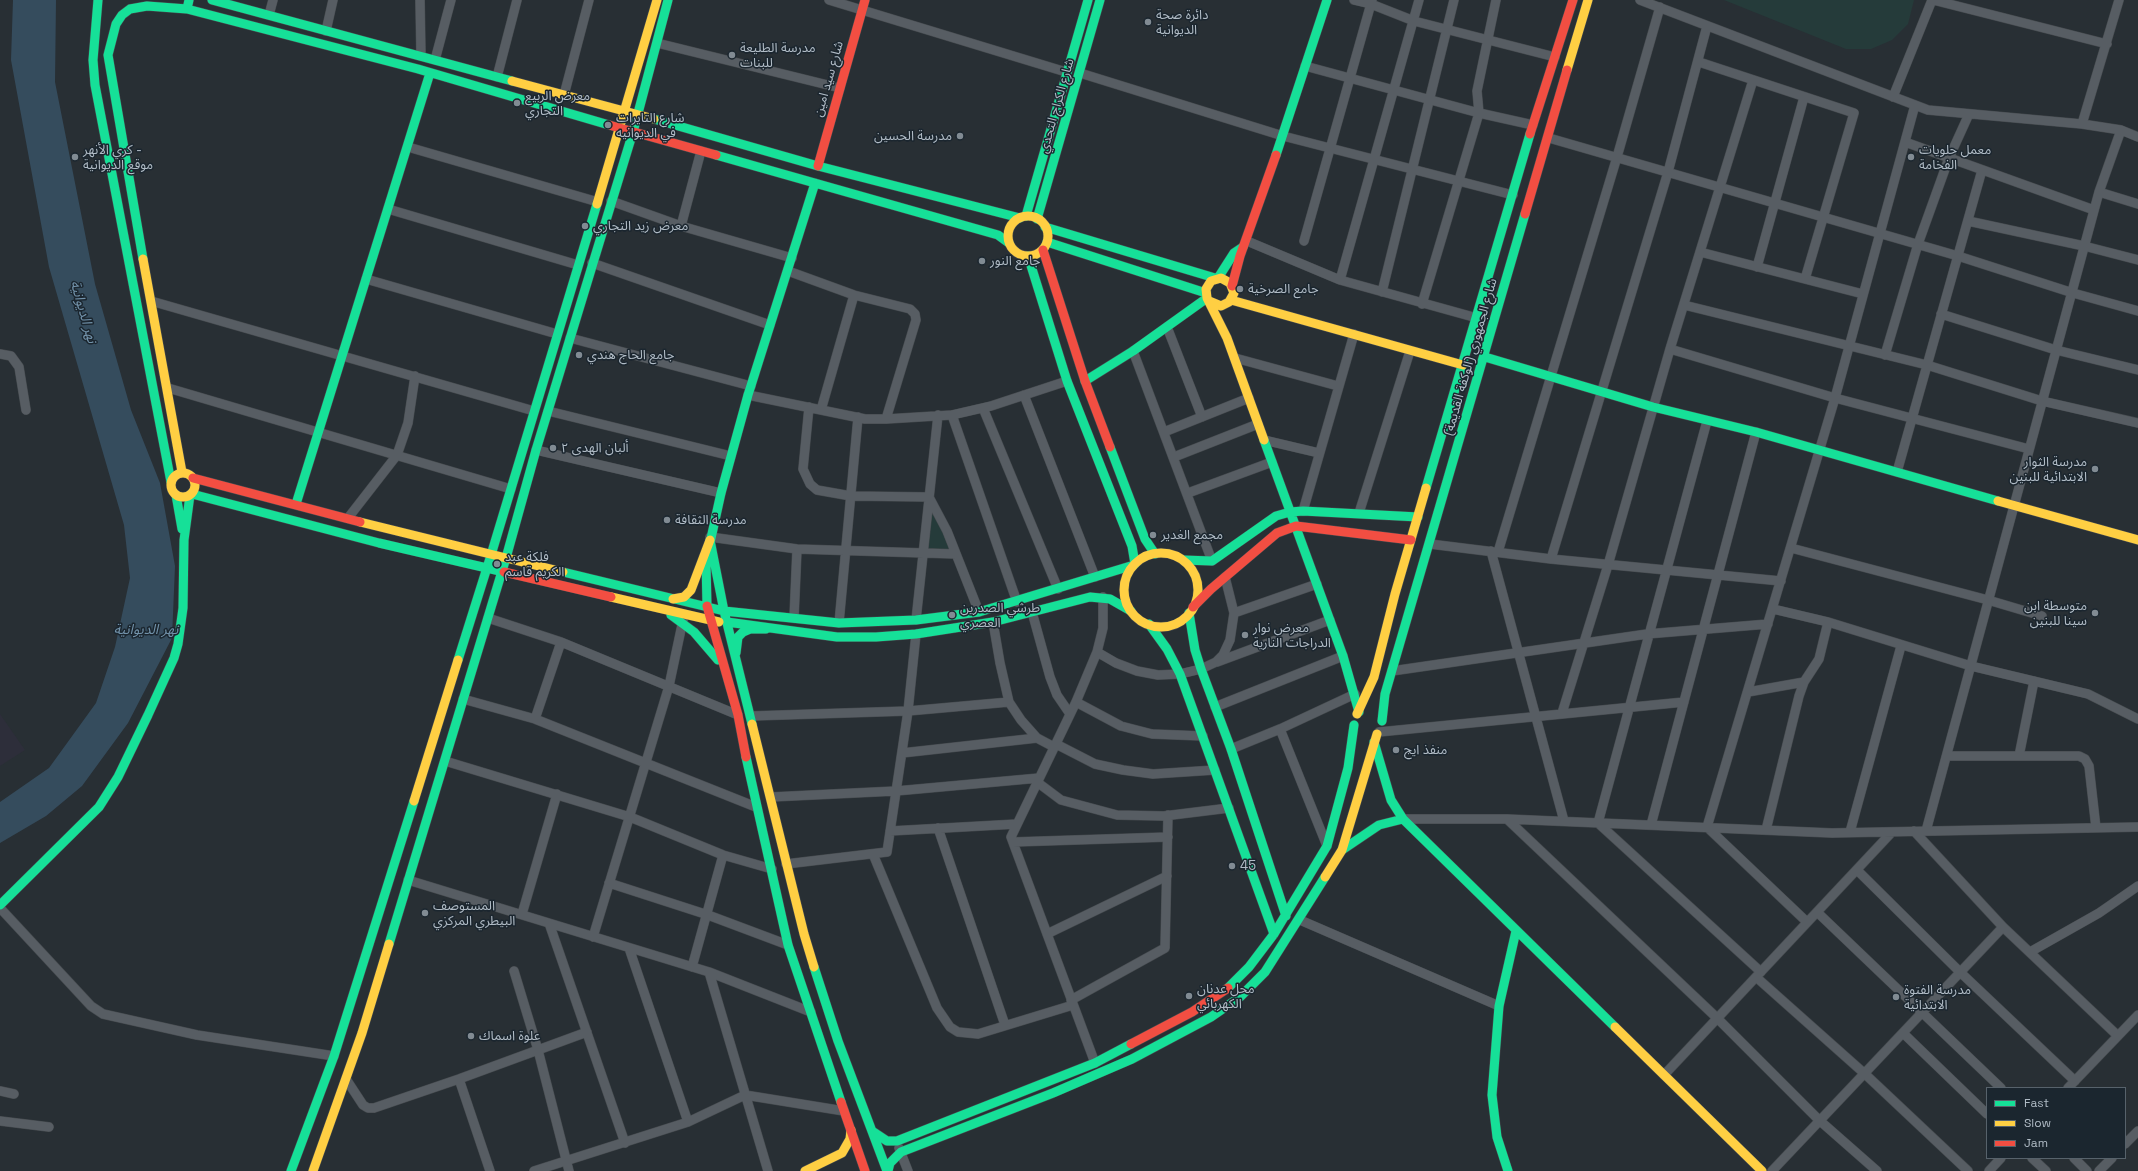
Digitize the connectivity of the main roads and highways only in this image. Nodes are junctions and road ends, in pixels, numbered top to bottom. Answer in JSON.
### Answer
{"nodes":[{"id":1,"x":98,"y":0,"type":"edge"},
{"id":2,"x":189,"y":0,"type":"edge"},
{"id":3,"x":212,"y":0,"type":"edge"},
{"id":4,"x":657,"y":0,"type":"edge"},
{"id":5,"x":668,"y":0,"type":"edge"},
{"id":6,"x":865,"y":0,"type":"edge"},
{"id":7,"x":1088,"y":0,"type":"edge"},
{"id":8,"x":1100,"y":0,"type":"edge"},
{"id":9,"x":1327,"y":0,"type":"edge"},
{"id":10,"x":1573,"y":0,"type":"edge"},
{"id":11,"x":1588,"y":0,"type":"edge"},
{"id":12,"x":187,"y":10,"type":"junction"},
{"id":13,"x":430,"y":73,"type":"junction"},
{"id":14,"x":625,"y":111,"type":"junction"},
{"id":15,"x":637,"y":115,"type":"junction"},
{"id":16,"x":620,"y":128,"type":"junction"},
{"id":17,"x":632,"y":132,"type":"junction"},
{"id":18,"x":818,"y":166,"type":"junction"},
{"id":19,"x":815,"y":182,"type":"junction"},
{"id":20,"x":130,"y":189,"type":"junction"},
{"id":21,"x":114,"y":192,"type":"junction"},
{"id":22,"x":1023,"y":217,"type":"junction"},
{"id":23,"x":1037,"y":219,"type":"junction"},
{"id":24,"x":1046,"y":227,"type":"junction"},
{"id":25,"x":1009,"y":243,"type":"junction"},
{"id":26,"x":1245,"y":244,"type":"junction"},
{"id":27,"x":1045,"y":246,"type":"junction"},
{"id":28,"x":1028,"y":256,"type":"junction"},
{"id":29,"x":1217,"y":278,"type":"junction"},
{"id":30,"x":1232,"y":286,"type":"junction"},
{"id":31,"x":1207,"y":297,"type":"junction"},
{"id":32,"x":1482,"y":299,"type":"junction"},
{"id":33,"x":1230,"y":301,"type":"junction"},
{"id":34,"x":1500,"y":304,"type":"junction"},
{"id":35,"x":1227,"y":338,"type":"junction"},
{"id":36,"x":1485,"y":357,"type":"junction"},
{"id":37,"x":163,"y":364,"type":"junction"},
{"id":38,"x":1463,"y":365,"type":"junction"},
{"id":39,"x":150,"y":366,"type":"junction"},
{"id":40,"x":1085,"y":381,"type":"junction"},
{"id":41,"x":1457,"y":387,"type":"junction"},
{"id":42,"x":1474,"y":392,"type":"junction"},
{"id":43,"x":182,"y":472,"type":"junction"},
{"id":44,"x":193,"y":478,"type":"junction"},
{"id":45,"x":171,"y":482,"type":"junction"},
{"id":46,"x":191,"y":494,"type":"junction"},
{"id":47,"x":176,"y":495,"type":"junction"},
{"id":48,"x":296,"y":504,"type":"junction"},
{"id":49,"x":1290,"y":512,"type":"junction"},
{"id":50,"x":1418,"y":517,"type":"junction"},
{"id":51,"x":1296,"y":526,"type":"junction"},
{"id":52,"x":710,"y":539,"type":"junction"},
{"id":53,"x":184,"y":540,"type":"junction"},
{"id":54,"x":1411,"y":540,"type":"junction"},
{"id":55,"x":2138,"y":540,"type":"edge"},
{"id":56,"x":1155,"y":554,"type":"junction"},
{"id":57,"x":491,"y":555,"type":"junction"},
{"id":58,"x":506,"y":558,"type":"junction"},
{"id":59,"x":1183,"y":560,"type":"junction"},
{"id":60,"x":1135,"y":564,"type":"junction"},
{"id":61,"x":487,"y":568,"type":"junction"},
{"id":62,"x":502,"y":572,"type":"junction"},
{"id":63,"x":673,"y":599,"type":"junction"},
{"id":64,"x":707,"y":606,"type":"junction"},
{"id":65,"x":1191,"y":610,"type":"junction"},
{"id":66,"x":724,"y":611,"type":"junction"},
{"id":67,"x":1132,"y":611,"type":"junction"},
{"id":68,"x":683,"y":618,"type":"junction"},
{"id":69,"x":710,"y":621,"type":"junction"},
{"id":70,"x":727,"y":622,"type":"junction"},
{"id":71,"x":1149,"y":624,"type":"junction"},
{"id":72,"x":766,"y":629,"type":"junction"},
{"id":73,"x":736,"y":658,"type":"junction"},
{"id":74,"x":728,"y":680,"type":"junction"},
{"id":75,"x":1358,"y":712,"type":"junction"},
{"id":76,"x":1382,"y":721,"type":"junction"},
{"id":77,"x":1354,"y":725,"type":"junction"},
{"id":78,"x":1376,"y":736,"type":"junction"},
{"id":79,"x":1402,"y":819,"type":"junction"},
{"id":80,"x":1342,"y":850,"type":"junction"},
{"id":81,"x":0,"y":907,"type":"edge"},
{"id":82,"x":1286,"y":916,"type":"junction"},
{"id":83,"x":1516,"y":931,"type":"junction"},
{"id":84,"x":1274,"y":934,"type":"junction"},
{"id":85,"x":859,"y":1097,"type":"junction"},
{"id":86,"x":843,"y":1108,"type":"junction"},
{"id":87,"x":851,"y":1130,"type":"junction"},
{"id":88,"x":872,"y":1131,"type":"junction"},
{"id":89,"x":309,"y":1153,"type":"junction"},
{"id":90,"x":292,"y":1171,"type":"edge"},
{"id":91,"x":313,"y":1171,"type":"edge"},
{"id":92,"x":805,"y":1171,"type":"edge"},
{"id":93,"x":865,"y":1171,"type":"edge"},
{"id":94,"x":887,"y":1171,"type":"edge"},
{"id":95,"x":1508,"y":1171,"type":"edge"},
{"id":96,"x":1762,"y":1171,"type":"edge"}],
"edges":[{"from":1,"to":21,"type":"main road"},
{"from":2,"to":12,"type":"main road"},
{"from":3,"to":14,"type":"main road"},
{"from":4,"to":14,"type":"main road"},
{"from":5,"to":15,"type":"main road"},
{"from":6,"to":18,"type":"main road","name":"شارع سيد امين"},
{"from":7,"to":22,"type":"main road"},
{"from":8,"to":23,"type":"main road","name":"شارع الكراج التحدي"},
{"from":9,"to":26,"type":"main road"},
{"from":10,"to":32,"type":"main road","name":"شارع الجمهوري (الوكفة القديمة)"},
{"from":11,"to":34,"type":"main road","name":"شارع الجمهوري (الوكفة القديمة)"},
{"from":12,"to":13,"type":"main road"},
{"from":12,"to":20,"type":"main road"},
{"from":13,"to":16,"type":"main road"},
{"from":13,"to":48,"type":"main road"},
{"from":14,"to":15,"type":"main road"},
{"from":14,"to":16,"type":"main road"},
{"from":15,"to":17,"type":"main road"},
{"from":15,"to":18,"type":"main road"},
{"from":16,"to":17,"type":"main road"},
{"from":16,"to":57,"type":"main road"},
{"from":17,"to":19,"type":"main road"},
{"from":17,"to":58,"type":"main road"},
{"from":18,"to":22,"type":"main road"},
{"from":19,"to":25,"type":"main road"},
{"from":19,"to":52,"type":"main road"},
{"from":20,"to":21,"type":"main road"},
{"from":20,"to":37,"type":"main road"},
{"from":21,"to":39,"type":"main road"},
{"from":22,"to":23,"type":"main road"},
{"from":22,"to":25,"type":"main road"},
{"from":23,"to":24,"type":"main road"},
{"from":24,"to":27,"type":"main road"},
{"from":24,"to":29,"type":"main road"},
{"from":25,"to":28,"type":"main road"},
{"from":26,"to":29,"type":"main road"},
{"from":26,"to":30,"type":"main road"},
{"from":27,"to":28,"type":"main road"},
{"from":27,"to":31,"type":"main road"},
{"from":27,"to":40,"type":"main road"},
{"from":28,"to":60,"type":"main road"},
{"from":29,"to":30,"type":"main road"},
{"from":29,"to":31,"type":"main road"},
{"from":30,"to":33,"type":"main road"},
{"from":31,"to":33,"type":"main road"},
{"from":31,"to":35,"type":"main road"},
{"from":31,"to":40,"type":"main road"},
{"from":32,"to":34,"type":"main road"},
{"from":32,"to":38,"type":"main road","name":"شارع الجمهوري (الوكفة القديمة)"},
{"from":33,"to":35,"type":"main road"},
{"from":33,"to":38,"type":"main road"},
{"from":34,"to":36,"type":"main road","name":"شارع الجمهوري (الوكفة القديمة)"},
{"from":35,"to":49,"type":"main road"},
{"from":36,"to":42,"type":"main road","name":"شارع الجمهوري (الوكفة القديمة)"},
{"from":36,"to":55,"type":"main road"},
{"from":37,"to":39,"type":"main road"},
{"from":37,"to":43,"type":"main road"},
{"from":38,"to":41,"type":"main road","name":"شارع الجمهوري (الوكفة القديمة)"},
{"from":39,"to":45,"type":"main road"},
{"from":40,"to":56,"type":"main road"},
{"from":41,"to":42,"type":"main road"},
{"from":41,"to":50,"type":"main road","name":"شارع الجمهوري (الوكفة القديمة)"},
{"from":42,"to":76,"type":"main road","name":"شارع الجمهوري (الوكفة القديمة)"},
{"from":43,"to":44,"type":"main road"},
{"from":43,"to":45,"type":"main road"},
{"from":44,"to":46,"type":"main road"},
{"from":44,"to":48,"type":"main road"},
{"from":45,"to":47,"type":"main road"},
{"from":46,"to":47,"type":"main road"},
{"from":46,"to":53,"type":"main road"},
{"from":46,"to":61,"type":"main road"},
{"from":47,"to":53,"type":"main road"},
{"from":48,"to":57,"type":"main road"},
{"from":49,"to":50,"type":"main road"},
{"from":49,"to":51,"type":"main road"},
{"from":49,"to":59,"type":"main road"},
{"from":50,"to":54,"type":"main road","name":"شارع الجمهوري (الوكفة القديمة)"},
{"from":51,"to":54,"type":"main road"},
{"from":51,"to":65,"type":"main road"},
{"from":51,"to":75,"type":"main road"},
{"from":52,"to":63,"type":"main road"},
{"from":52,"to":64,"type":"main road"},
{"from":52,"to":66,"type":"main road"},
{"from":53,"to":81,"type":"main road"},
{"from":54,"to":75,"type":"main road","name":"شارع الجمهوري (الوكفة القديمة)"},
{"from":56,"to":59,"type":"main road"},
{"from":56,"to":60,"type":"main road"},
{"from":57,"to":58,"type":"main road"},
{"from":57,"to":61,"type":"main road"},
{"from":58,"to":62,"type":"main road"},
{"from":58,"to":63,"type":"main road"},
{"from":59,"to":65,"type":"main road"},
{"from":60,"to":66,"type":"main road"},
{"from":60,"to":67,"type":"main road"},
{"from":61,"to":62,"type":"main road"},
{"from":61,"to":89,"type":"main road"},
{"from":62,"to":68,"type":"main road"},
{"from":62,"to":89,"type":"main road"},
{"from":63,"to":64,"type":"main road"},
{"from":64,"to":66,"type":"main road"},
{"from":64,"to":69,"type":"main road"},
{"from":65,"to":71,"type":"main road"},
{"from":65,"to":82,"type":"main road"},
{"from":66,"to":70,"type":"main road"},
{"from":67,"to":71,"type":"main road"},
{"from":67,"to":72,"type":"main road"},
{"from":68,"to":69,"type":"main road"},
{"from":68,"to":74,"type":"main road"},
{"from":69,"to":70,"type":"main road"},
{"from":69,"to":74,"type":"main road"},
{"from":70,"to":72,"type":"main road"},
{"from":70,"to":73,"type":"main road"},
{"from":71,"to":84,"type":"main road"},
{"from":72,"to":73,"type":"main road"},
{"from":73,"to":85,"type":"main road"},
{"from":74,"to":86,"type":"main road"},
{"from":75,"to":76,"type":"main road"},
{"from":75,"to":77,"type":"main road"},
{"from":76,"to":78,"type":"main road"},
{"from":77,"to":78,"type":"main road"},
{"from":77,"to":82,"type":"main road"},
{"from":78,"to":79,"type":"main road"},
{"from":78,"to":80,"type":"main road"},
{"from":79,"to":80,"type":"main road"},
{"from":79,"to":83,"type":"main road"},
{"from":80,"to":94,"type":"main road"},
{"from":82,"to":84,"type":"main road"},
{"from":83,"to":95,"type":"main road"},
{"from":83,"to":96,"type":"main road"},
{"from":84,"to":88,"type":"main road"},
{"from":85,"to":86,"type":"main road"},
{"from":85,"to":88,"type":"main road"},
{"from":86,"to":87,"type":"main road"},
{"from":87,"to":92,"type":"main road"},
{"from":87,"to":93,"type":"main road"},
{"from":88,"to":94,"type":"main road"},
{"from":89,"to":90,"type":"main road"},
{"from":89,"to":91,"type":"main road"}]}
